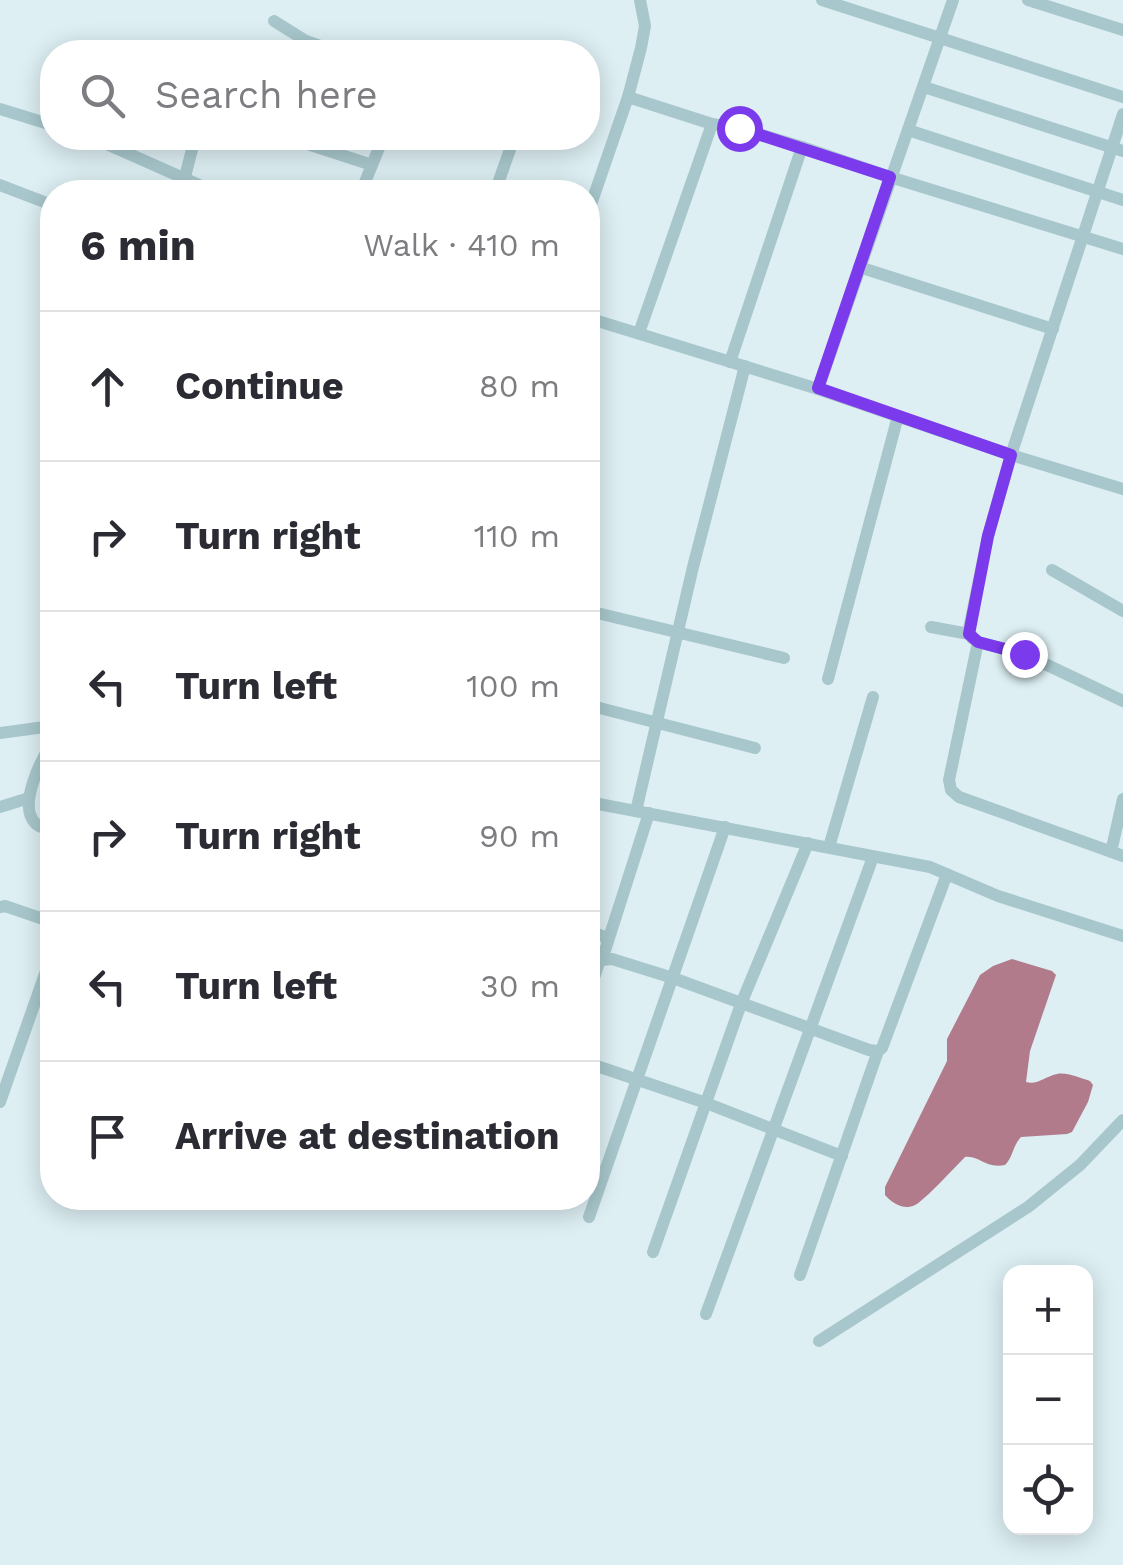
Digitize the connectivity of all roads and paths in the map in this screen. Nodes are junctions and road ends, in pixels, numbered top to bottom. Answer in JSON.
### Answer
{"nodes":[{"id":1,"x":640,"y":0,"type":"edge"},
{"id":2,"x":822,"y":0,"type":"edge"},
{"id":3,"x":954,"y":0,"type":"edge"},
{"id":4,"x":1028,"y":0,"type":"edge"},
{"id":5,"x":274,"y":21,"type":"dead end"},
{"id":6,"x":1123,"y":30,"type":"edge"},
{"id":7,"x":940,"y":39,"type":"junction"},
{"id":8,"x":304,"y":40,"type":"edge"},
{"id":9,"x":924,"y":88,"type":"junction"},
{"id":10,"x":628,"y":96,"type":"junction"},
{"id":11,"x":1123,"y":98,"type":"edge"},
{"id":12,"x":0,"y":110,"type":"edge"},
{"id":13,"x":1123,"y":114,"type":"edge"},
{"id":14,"x":40,"y":122,"type":"edge"},
{"id":15,"x":712,"y":124,"type":"junction"},
{"id":16,"x":908,"y":130,"type":"junction"},
{"id":17,"x":802,"y":147,"type":"junction"},
{"id":18,"x":1118,"y":149,"type":"edge"},
{"id":19,"x":116,"y":150,"type":"edge"},
{"id":20,"x":191,"y":150,"type":"edge"},
{"id":21,"x":326,"y":150,"type":"edge"},
{"id":22,"x":378,"y":150,"type":"edge"},
{"id":23,"x":510,"y":150,"type":"edge"},
{"id":24,"x":372,"y":165,"type":"junction"},
{"id":25,"x":890,"y":177,"type":"junction"},
{"id":26,"x":173,"y":180,"type":"edge"},
{"id":27,"x":183,"y":180,"type":"edge"},
{"id":28,"x":365,"y":180,"type":"edge"},
{"id":29,"x":499,"y":180,"type":"edge"},
{"id":30,"x":599,"y":180,"type":"edge"},
{"id":31,"x":0,"y":185,"type":"edge"},
{"id":32,"x":1098,"y":191,"type":"junction"},
{"id":33,"x":40,"y":200,"type":"edge"},
{"id":34,"x":1123,"y":200,"type":"edge"},
{"id":35,"x":1083,"y":236,"type":"junction"},
{"id":36,"x":1123,"y":249,"type":"edge"},
{"id":37,"x":859,"y":268,"type":"junction"},
{"id":38,"x":600,"y":322,"type":"edge"},
{"id":39,"x":1052,"y":329,"type":"junction"},
{"id":40,"x":638,"y":333,"type":"junction"},
{"id":41,"x":730,"y":362,"type":"junction"},
{"id":42,"x":745,"y":366,"type":"junction"},
{"id":43,"x":818,"y":388,"type":"junction"},
{"id":44,"x":898,"y":416,"type":"junction"},
{"id":45,"x":1011,"y":455,"type":"junction"},
{"id":46,"x":1123,"y":489,"type":"edge"},
{"id":47,"x":1052,"y":570,"type":"dead end"},
{"id":48,"x":1123,"y":610,"type":"edge"},
{"id":49,"x":600,"y":613,"type":"edge"},
{"id":50,"x":931,"y":627,"type":"dead end"},
{"id":51,"x":677,"y":633,"type":"junction"},
{"id":52,"x":974,"y":638,"type":"junction"},
{"id":53,"x":784,"y":658,"type":"dead end"},
{"id":54,"x":828,"y":679,"type":"dead end"},
{"id":55,"x":874,"y":698,"type":"dead end"},
{"id":56,"x":1123,"y":701,"type":"edge"},
{"id":57,"x":600,"y":709,"type":"edge"},
{"id":58,"x":656,"y":722,"type":"junction"},
{"id":59,"x":40,"y":728,"type":"edge"},
{"id":60,"x":0,"y":733,"type":"edge"},
{"id":61,"x":756,"y":748,"type":"dead end"},
{"id":62,"x":40,"y":767,"type":"edge"},
{"id":63,"x":28,"y":798,"type":"junction"},
{"id":64,"x":1123,"y":800,"type":"edge"},
{"id":65,"x":600,"y":804,"type":"edge"},
{"id":66,"x":0,"y":807,"type":"edge"},
{"id":67,"x":643,"y":812,"type":"junction"},
{"id":68,"x":40,"y":826,"type":"edge"},
{"id":69,"x":725,"y":827,"type":"junction"},
{"id":70,"x":808,"y":843,"type":"junction"},
{"id":71,"x":830,"y":848,"type":"junction"},
{"id":72,"x":1117,"y":854,"type":"edge"},
{"id":73,"x":873,"y":857,"type":"junction"},
{"id":74,"x":946,"y":874,"type":"junction"},
{"id":75,"x":0,"y":907,"type":"edge"},
{"id":76,"x":40,"y":918,"type":"edge"},
{"id":77,"x":600,"y":935,"type":"edge"},
{"id":78,"x":1123,"y":936,"type":"edge"},
{"id":79,"x":608,"y":938,"type":"junction"},
{"id":80,"x":602,"y":960,"type":"junction"},
{"id":81,"x":600,"y":965,"type":"edge"},
{"id":82,"x":673,"y":978,"type":"junction"},
{"id":83,"x":40,"y":988,"type":"edge"},
{"id":84,"x":741,"y":1004,"type":"junction"},
{"id":85,"x":808,"y":1029,"type":"junction"},
{"id":86,"x":878,"y":1051,"type":"junction"},
{"id":87,"x":600,"y":1066,"type":"edge"},
{"id":88,"x":636,"y":1079,"type":"junction"},
{"id":89,"x":0,"y":1102,"type":"edge"},
{"id":90,"x":706,"y":1103,"type":"junction"},
{"id":91,"x":1123,"y":1120,"type":"edge"},
{"id":92,"x":774,"y":1131,"type":"junction"},
{"id":93,"x":842,"y":1156,"type":"junction"},
{"id":94,"x":600,"y":1185,"type":"edge"},
{"id":95,"x":591,"y":1210,"type":"edge"},
{"id":96,"x":589,"y":1217,"type":"dead end"},
{"id":97,"x":653,"y":1252,"type":"dead end"},
{"id":98,"x":800,"y":1275,"type":"dead end"},
{"id":99,"x":706,"y":1314,"type":"dead end"},
{"id":100,"x":820,"y":1341,"type":"dead end"}],
"edges":[{"from":1,"to":10,"type":"street"},
{"from":2,"to":7,"type":"street"},
{"from":3,"to":7,"type":"street"},
{"from":4,"to":6,"type":"street"},
{"from":5,"to":8,"type":"street"},
{"from":7,"to":9,"type":"street"},
{"from":7,"to":11,"type":"street"},
{"from":9,"to":16,"type":"street"},
{"from":9,"to":18,"type":"street"},
{"from":10,"to":15,"type":"street"},
{"from":10,"to":30,"type":"street"},
{"from":12,"to":14,"type":"street"},
{"from":13,"to":18,"type":"street"},
{"from":15,"to":17,"type":"street"},
{"from":15,"to":40,"type":"street"},
{"from":16,"to":25,"type":"street"},
{"from":16,"to":32,"type":"street"},
{"from":17,"to":25,"type":"street"},
{"from":17,"to":41,"type":"street"},
{"from":18,"to":32,"type":"street"},
{"from":19,"to":26,"type":"street"},
{"from":20,"to":27,"type":"street"},
{"from":21,"to":24,"type":"street"},
{"from":22,"to":24,"type":"street"},
{"from":23,"to":29,"type":"street"},
{"from":24,"to":28,"type":"street"},
{"from":25,"to":35,"type":"street"},
{"from":25,"to":37,"type":"street"},
{"from":31,"to":33,"type":"street"},
{"from":32,"to":34,"type":"street"},
{"from":32,"to":35,"type":"street"},
{"from":35,"to":36,"type":"street"},
{"from":35,"to":39,"type":"street"},
{"from":37,"to":39,"type":"street"},
{"from":37,"to":43,"type":"street"},
{"from":38,"to":40,"type":"street"},
{"from":39,"to":45,"type":"street"},
{"from":40,"to":41,"type":"street"},
{"from":41,"to":42,"type":"street"},
{"from":42,"to":43,"type":"street"},
{"from":42,"to":51,"type":"street"},
{"from":43,"to":44,"type":"street"},
{"from":44,"to":45,"type":"street"},
{"from":44,"to":54,"type":"street"},
{"from":45,"to":46,"type":"street"},
{"from":45,"to":52,"type":"street"},
{"from":47,"to":48,"type":"street"},
{"from":49,"to":51,"type":"street"},
{"from":50,"to":52,"type":"street"},
{"from":51,"to":53,"type":"street"},
{"from":51,"to":58,"type":"street"},
{"from":52,"to":56,"type":"street"},
{"from":52,"to":72,"type":"street"},
{"from":55,"to":71,"type":"street"},
{"from":57,"to":58,"type":"street"},
{"from":58,"to":61,"type":"street"},
{"from":58,"to":67,"type":"street"},
{"from":59,"to":60,"type":"street"},
{"from":62,"to":63,"type":"street"},
{"from":63,"to":66,"type":"street"},
{"from":63,"to":68,"type":"street"},
{"from":64,"to":72,"type":"street"},
{"from":65,"to":67,"type":"street"},
{"from":67,"to":69,"type":"street"},
{"from":67,"to":79,"type":"street"},
{"from":69,"to":70,"type":"street"},
{"from":69,"to":82,"type":"street"},
{"from":70,"to":71,"type":"street"},
{"from":70,"to":84,"type":"street"},
{"from":71,"to":73,"type":"street"},
{"from":73,"to":74,"type":"street"},
{"from":73,"to":85,"type":"street"},
{"from":74,"to":78,"type":"street"},
{"from":74,"to":86,"type":"street"},
{"from":75,"to":76,"type":"street"},
{"from":77,"to":79,"type":"street"},
{"from":79,"to":80,"type":"street"},
{"from":80,"to":81,"type":"street"},
{"from":80,"to":82,"type":"street"},
{"from":82,"to":84,"type":"street"},
{"from":82,"to":88,"type":"street"},
{"from":83,"to":89,"type":"street"},
{"from":84,"to":85,"type":"street"},
{"from":84,"to":90,"type":"street"},
{"from":85,"to":86,"type":"street"},
{"from":85,"to":92,"type":"street"},
{"from":86,"to":93,"type":"street"},
{"from":87,"to":88,"type":"street"},
{"from":88,"to":90,"type":"street"},
{"from":88,"to":94,"type":"street"},
{"from":90,"to":92,"type":"street"},
{"from":90,"to":97,"type":"street"},
{"from":91,"to":100,"type":"street"},
{"from":92,"to":93,"type":"street"},
{"from":92,"to":99,"type":"street"},
{"from":93,"to":98,"type":"street"},
{"from":95,"to":96,"type":"street"}]}
